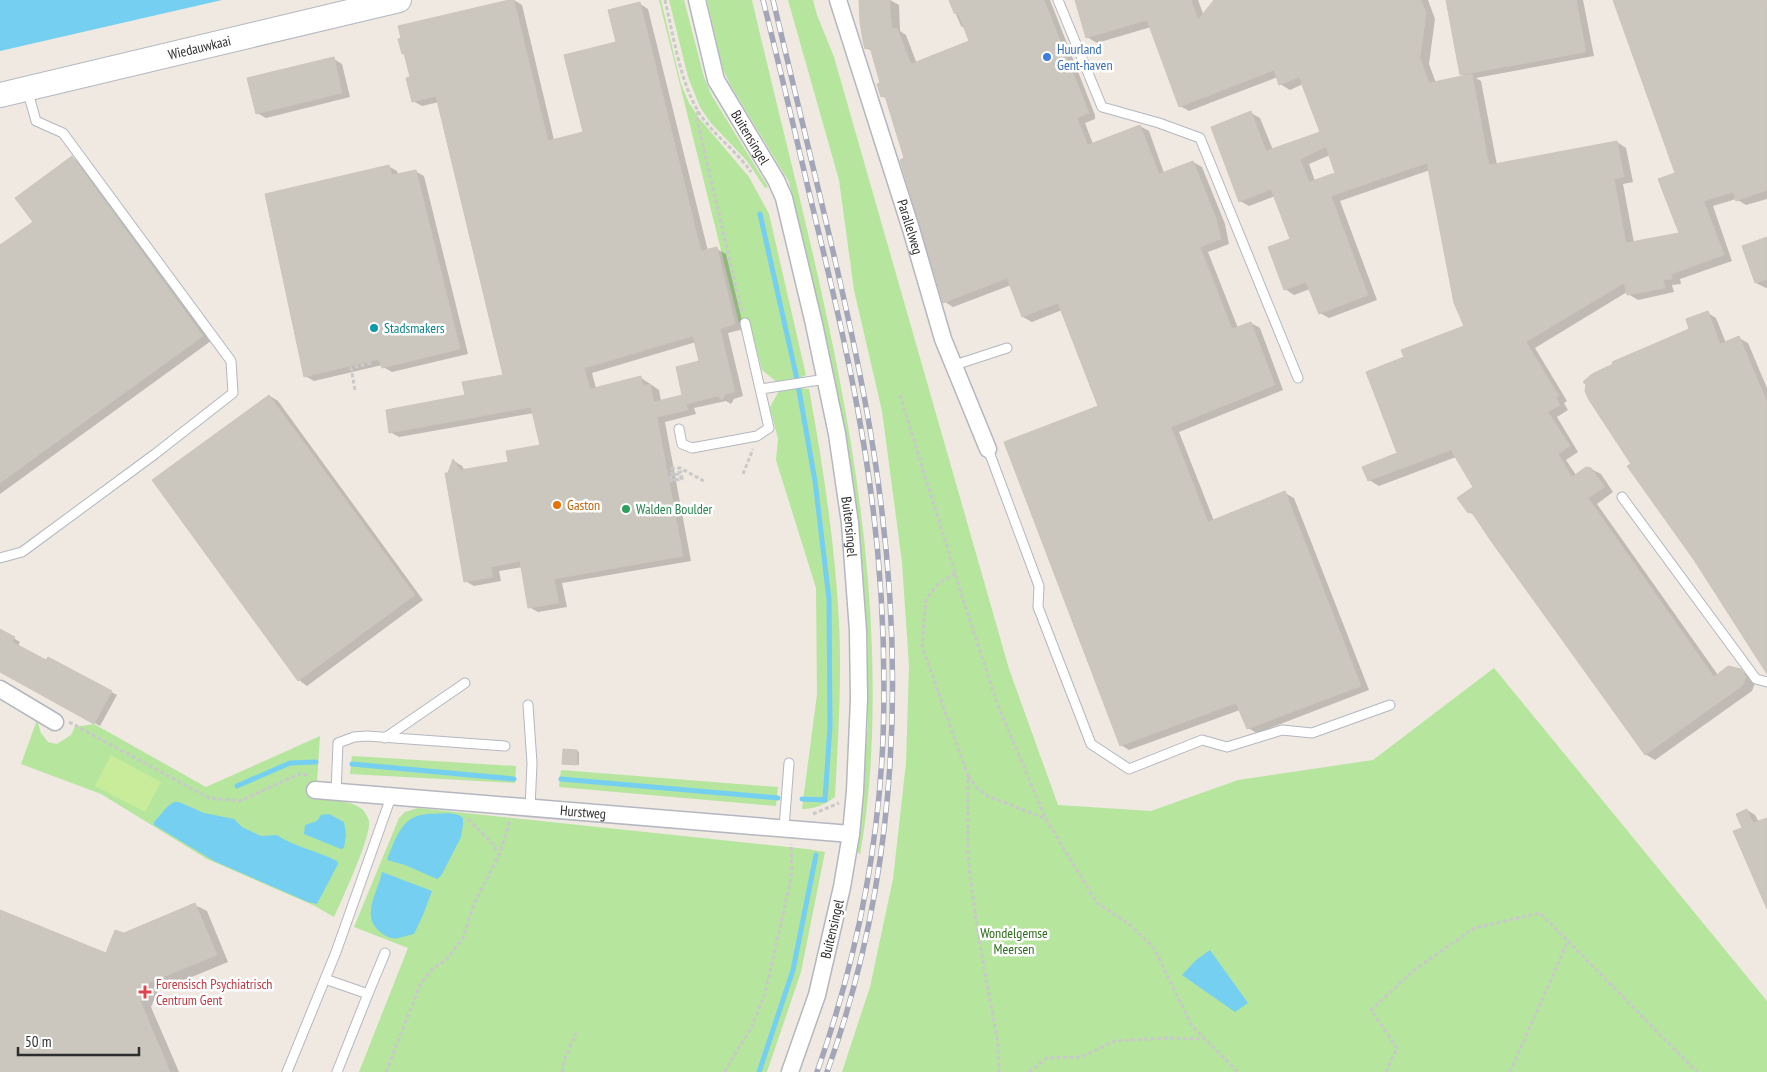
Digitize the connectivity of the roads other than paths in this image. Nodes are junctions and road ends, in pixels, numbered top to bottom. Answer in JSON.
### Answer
{"nodes":[{"id":1,"x":399,"y":0,"type":"edge"},
{"id":2,"x":697,"y":0,"type":"edge"},
{"id":3,"x":838,"y":0,"type":"edge"},
{"id":4,"x":1058,"y":0,"type":"edge"},
{"id":5,"x":27,"y":88,"type":"junction"},
{"id":6,"x":0,"y":95,"type":"edge"},
{"id":7,"x":745,"y":323,"type":"road end"},
{"id":8,"x":1007,"y":348,"type":"dead end"},
{"id":9,"x":955,"y":365,"type":"junction"},
{"id":10,"x":826,"y":378,"type":"junction"},
{"id":11,"x":1298,"y":378,"type":"dead end"},
{"id":12,"x":761,"y":388,"type":"junction"},
{"id":13,"x":679,"y":429,"type":"dead end"},
{"id":14,"x":988,"y":449,"type":"joint"},
{"id":15,"x":1622,"y":497,"type":"dead end"},
{"id":16,"x":0,"y":558,"type":"edge"},
{"id":17,"x":1767,"y":682,"type":"edge"},
{"id":18,"x":465,"y":683,"type":"dead end"},
{"id":19,"x":0,"y":689,"type":"edge"},
{"id":20,"x":528,"y":704,"type":"dead end"},
{"id":21,"x":1390,"y":705,"type":"dead end"},
{"id":22,"x":55,"y":722,"type":"dead end"},
{"id":23,"x":384,"y":738,"type":"junction"},
{"id":24,"x":505,"y":746,"type":"dead end"},
{"id":25,"x":790,"y":763,"type":"dead end"},
{"id":26,"x":315,"y":790,"type":"dead end"},
{"id":27,"x":336,"y":793,"type":"junction"},
{"id":28,"x":391,"y":796,"type":"junction"},
{"id":29,"x":523,"y":807,"type":"junction"},
{"id":30,"x":789,"y":829,"type":"junction"},
{"id":31,"x":833,"y":832,"type":"junction"},
{"id":32,"x":385,"y":953,"type":"dead end"},
{"id":33,"x":325,"y":979,"type":"junction"},
{"id":34,"x":368,"y":994,"type":"junction"},
{"id":35,"x":287,"y":1072,"type":"edge"},
{"id":36,"x":337,"y":1072,"type":"edge"},
{"id":37,"x":790,"y":1072,"type":"edge"}],
"edges":[{"from":1,"to":5,"type":"main road","name":"Wiedauwkaai"},
{"from":2,"to":10,"type":"street","name":"Buitensingel"},
{"from":3,"to":9,"type":"street","name":"Parallelweg"},
{"from":4,"to":11,"type":"lane"},
{"from":5,"to":6,"type":"main road","name":"Wiedauwkaai"},
{"from":5,"to":16,"type":"lane"},
{"from":7,"to":12,"type":"lane"},
{"from":8,"to":9,"type":"lane"},
{"from":9,"to":14,"type":"street","name":"Parallelweg"},
{"from":10,"to":12,"type":"lane"},
{"from":10,"to":31,"type":"street","name":"Buitensingel"},
{"from":12,"to":13,"type":"lane"},
{"from":14,"to":21,"type":"lane"},
{"from":15,"to":17,"type":"lane"},
{"from":18,"to":23,"type":"lane"},
{"from":19,"to":22,"type":"street"},
{"from":20,"to":29,"type":"lane"},
{"from":23,"to":24,"type":"lane"},
{"from":23,"to":27,"type":"lane"},
{"from":25,"to":30,"type":"lane"},
{"from":26,"to":27,"type":"street","name":"Hurstweg"},
{"from":27,"to":28,"type":"street","name":"Hurstweg"},
{"from":28,"to":29,"type":"street","name":"Hurstweg"},
{"from":28,"to":33,"type":"lane"},
{"from":29,"to":30,"type":"street","name":"Hurstweg"},
{"from":30,"to":31,"type":"street","name":"Hurstweg"},
{"from":31,"to":37,"type":"street","name":"Buitensingel"},
{"from":32,"to":34,"type":"lane"},
{"from":33,"to":34,"type":"lane"},
{"from":33,"to":35,"type":"lane"},
{"from":34,"to":36,"type":"lane"}]}
